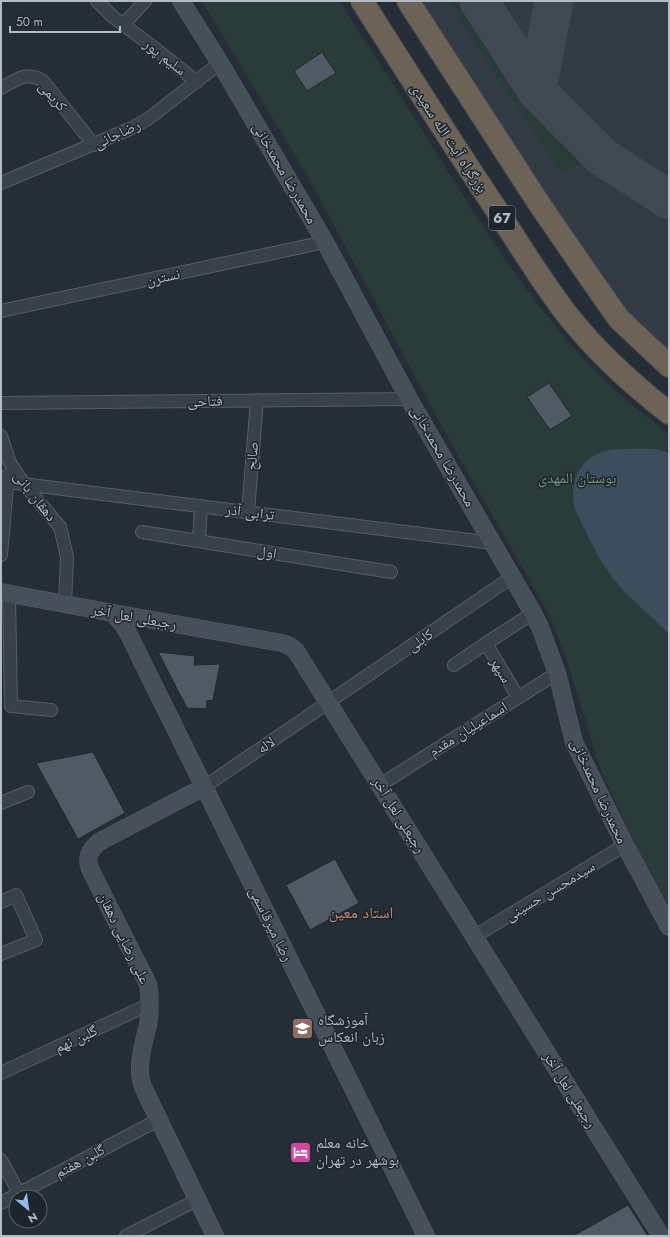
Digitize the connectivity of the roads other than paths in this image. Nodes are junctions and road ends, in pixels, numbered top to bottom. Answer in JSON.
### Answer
{"nodes":[{"id":1,"x":97,"y":1,"type":"edge"},
{"id":2,"x":145,"y":1,"type":"edge"},
{"id":3,"x":181,"y":1,"type":"edge"},
{"id":4,"x":362,"y":1,"type":"edge"},
{"id":5,"x":408,"y":1,"type":"edge"},
{"id":6,"x":123,"y":25,"type":"junction"},
{"id":7,"x":220,"y":63,"type":"junction"},
{"id":8,"x":197,"y":82,"type":"junction"},
{"id":9,"x":1,"y":88,"type":"edge"},
{"id":10,"x":94,"y":145,"type":"junction"},
{"id":11,"x":1,"y":183,"type":"edge"},
{"id":12,"x":325,"y":242,"type":"junction"},
{"id":13,"x":1,"y":311,"type":"edge"},
{"id":14,"x":669,"y":366,"type":"edge"},
{"id":15,"x":410,"y":399,"type":"junction"},
{"id":16,"x":257,"y":400,"type":"junction"},
{"id":17,"x":1,"y":403,"type":"edge"},
{"id":18,"x":669,"y":414,"type":"edge"},
{"id":19,"x":1,"y":436,"type":"edge"},
{"id":20,"x":5,"y":463,"type":"edge"},
{"id":21,"x":7,"y":482,"type":"junction"},
{"id":22,"x":24,"y":484,"type":"junction"},
{"id":23,"x":201,"y":506,"type":"junction"},
{"id":24,"x":248,"y":512,"type":"junction"},
{"id":25,"x":142,"y":532,"type":"dead end"},
{"id":26,"x":199,"y":541,"type":"junction"},
{"id":27,"x":493,"y":543,"type":"junction"},
{"id":28,"x":1,"y":554,"type":"edge"},
{"id":29,"x":391,"y":572,"type":"dead end"},
{"id":30,"x":512,"y":577,"type":"junction"},
{"id":31,"x":5,"y":593,"type":"edge"},
{"id":32,"x":65,"y":604,"type":"junction"},
{"id":33,"x":114,"y":613,"type":"junction"},
{"id":34,"x":533,"y":613,"type":"junction"},
{"id":35,"x":488,"y":642,"type":"junction"},
{"id":36,"x":454,"y":665,"type":"dead end"},
{"id":37,"x":557,"y":674,"type":"junction"},
{"id":38,"x":518,"y":697,"type":"junction"},
{"id":39,"x":328,"y":702,"type":"junction"},
{"id":40,"x":51,"y":710,"type":"dead end"},
{"id":41,"x":380,"y":785,"type":"junction"},
{"id":42,"x":204,"y":788,"type":"junction"},
{"id":43,"x":28,"y":792,"type":"dead end"},
{"id":44,"x":1,"y":803,"type":"edge"},
{"id":45,"x":625,"y":845,"type":"junction"},
{"id":46,"x":1,"y":902,"type":"edge"},
{"id":47,"x":669,"y":927,"type":"edge"},
{"id":48,"x":474,"y":936,"type":"junction"},
{"id":49,"x":1,"y":954,"type":"edge"},
{"id":50,"x":150,"y":1004,"type":"junction"},
{"id":51,"x":1,"y":1073,"type":"edge"},
{"id":52,"x":158,"y":1120,"type":"junction"},
{"id":53,"x":1,"y":1160,"type":"edge"},
{"id":54,"x":17,"y":1189,"type":"edge"},
{"id":55,"x":27,"y":1189,"type":"edge"},
{"id":56,"x":197,"y":1200,"type":"junction"},
{"id":57,"x":126,"y":1236,"type":"edge"},
{"id":58,"x":215,"y":1236,"type":"edge"},
{"id":59,"x":426,"y":1236,"type":"edge"},
{"id":60,"x":661,"y":1236,"type":"edge"}],
"edges":[{"from":1,"to":6,"type":"street","name":"سلیم پور"},
{"from":2,"to":6,"type":"street"},
{"from":3,"to":7,"type":"street","name":"محمدرضا محمدخانی"},
{"from":4,"to":18,"type":"highway","name":"بزرگراه آیت الله سعیدی","number":"67"},
{"from":5,"to":14,"type":"highway","number":"67"},
{"from":6,"to":8,"type":"street","name":"سلیم پور"},
{"from":7,"to":8,"type":"street","name":"رضاجانی"},
{"from":7,"to":12,"type":"street","name":"محمدرضا محمدخانی"},
{"from":8,"to":10,"type":"street","name":"رضاجانی"},
{"from":9,"to":10,"type":"street","name":"کریمی"},
{"from":10,"to":11,"type":"street","name":"رضاجانی"},
{"from":12,"to":13,"type":"street","name":"نسترن"},
{"from":12,"to":15,"type":"street","name":"محمدرضا محمدخانی"},
{"from":15,"to":16,"type":"street","name":"فتاحی"},
{"from":15,"to":27,"type":"street","name":"محمدرضا محمدخانی"},
{"from":16,"to":17,"type":"street","name":"فتاحی"},
{"from":16,"to":24,"type":"street","name":"صالح"},
{"from":19,"to":20,"type":"street","name":"دهقان بانی"},
{"from":20,"to":21,"type":"street"},
{"from":20,"to":22,"type":"street","name":"دهقان بانی"},
{"from":21,"to":22,"type":"street","name":"ترابی آذر"},
{"from":21,"to":28,"type":"street"},
{"from":22,"to":23,"type":"street","name":"ترابی آذر"},
{"from":22,"to":32,"type":"street","name":"دهقان بانی"},
{"from":23,"to":24,"type":"street","name":"ترابی آذر"},
{"from":23,"to":26,"type":"street"},
{"from":24,"to":27,"type":"street","name":"ترابی آذر"},
{"from":25,"to":26,"type":"street","name":"اول"},
{"from":26,"to":29,"type":"street","name":"اول"},
{"from":27,"to":30,"type":"street","name":"محمدرضا محمدخانی"},
{"from":30,"to":34,"type":"street","name":"محمدرضا محمدخانی"},
{"from":30,"to":39,"type":"street","name":"کابلی"},
{"from":31,"to":32,"type":"street","name":"رجبعلی لعل آخر"},
{"from":31,"to":40,"type":"street"},
{"from":32,"to":33,"type":"street","name":"رجبعلی لعل آخر"},
{"from":33,"to":39,"type":"street","name":"رجبعلی لعل آخر"},
{"from":33,"to":42,"type":"street","name":"رضا میرقاسمی"},
{"from":34,"to":35,"type":"street","name":"سپهر"},
{"from":34,"to":37,"type":"street","name":"محمدرضا محمدخانی"},
{"from":35,"to":36,"type":"street","name":"سپهر"},
{"from":35,"to":38,"type":"street","name":"سپهر"},
{"from":37,"to":38,"type":"street","name":"اسماعیلیان مقدم"},
{"from":37,"to":45,"type":"street","name":"محمدرضا محمدخانی"},
{"from":38,"to":41,"type":"street","name":"اسماعیلیان مقدم"},
{"from":39,"to":41,"type":"street","name":"رجبعلی لعل آخر"},
{"from":39,"to":42,"type":"street","name":"لاله"},
{"from":41,"to":48,"type":"street","name":"رجبعلی لعل آخر"},
{"from":42,"to":50,"type":"street","name":"علی رضایی دهقان"},
{"from":42,"to":59,"type":"street","name":"رضا میرقاسمی"},
{"from":43,"to":44,"type":"street"},
{"from":45,"to":47,"type":"street","name":"محمدرضا محمدخانی"},
{"from":45,"to":48,"type":"street","name":"سیدمحسن حسینی"},
{"from":46,"to":49,"type":"street"},
{"from":48,"to":60,"type":"street","name":"رجبعلی لعل آخر"},
{"from":50,"to":51,"type":"street","name":"گلبن نهم"},
{"from":50,"to":52,"type":"street","name":"علی رضایی دهقان"},
{"from":52,"to":55,"type":"street","name":"گلبن هفتم"},
{"from":52,"to":56,"type":"street","name":"علی رضایی دهقان"},
{"from":53,"to":54,"type":"street"},
{"from":56,"to":57,"type":"street"},
{"from":56,"to":58,"type":"street","name":"علی رضایی دهقان"}]}
